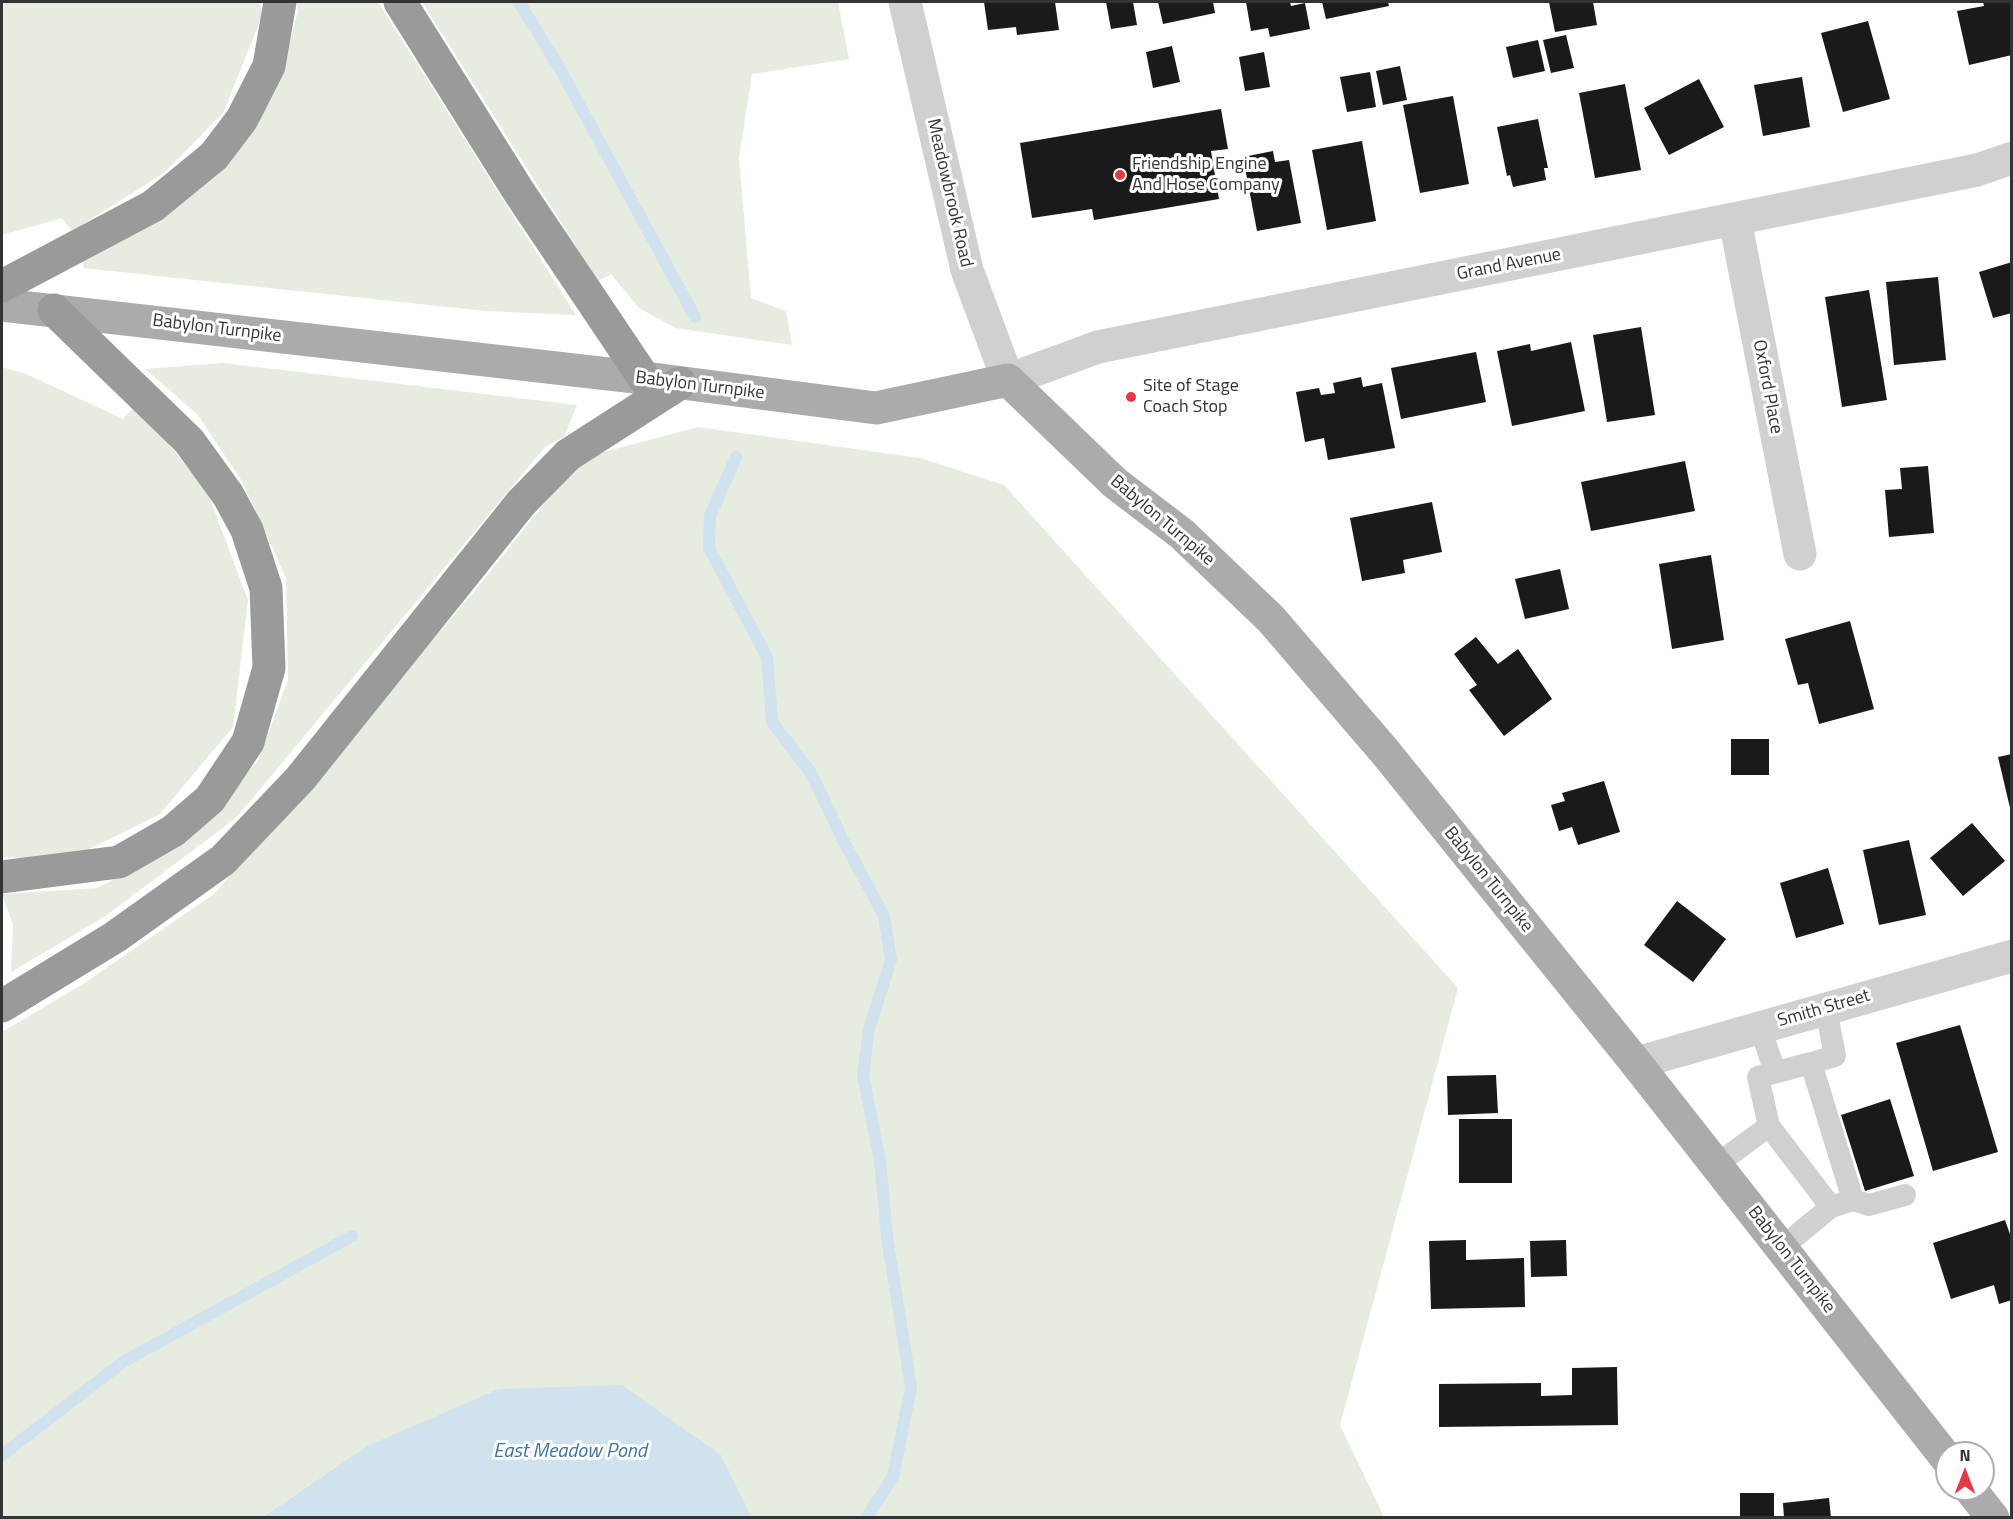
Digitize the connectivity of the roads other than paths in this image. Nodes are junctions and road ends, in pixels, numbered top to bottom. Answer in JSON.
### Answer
{"nodes":[{"id":1,"x":280,"y":2,"type":"edge"},
{"id":2,"x":400,"y":2,"type":"edge"},
{"id":3,"x":905,"y":2,"type":"edge"},
{"id":4,"x":2012,"y":158,"type":"edge"},
{"id":5,"x":1735,"y":220,"type":"junction"},
{"id":6,"x":2,"y":286,"type":"edge"},
{"id":7,"x":2,"y":304,"type":"edge"},
{"id":8,"x":54,"y":310,"type":"junction"},
{"id":9,"x":644,"y":378,"type":"junction"},
{"id":10,"x":1008,"y":380,"type":"junction"},
{"id":11,"x":680,"y":383,"type":"junction"},
{"id":12,"x":1800,"y":554,"type":"dead end"},
{"id":13,"x":2,"y":877,"type":"edge"},
{"id":14,"x":2012,"y":956,"type":"edge"},
{"id":15,"x":2,"y":1006,"type":"edge"},
{"id":16,"x":1826,"y":1009,"type":"junction"},
{"id":17,"x":1760,"y":1027,"type":"junction"},
{"id":18,"x":1636,"y":1063,"type":"junction"},
{"id":19,"x":1811,"y":1063,"type":"junction"},
{"id":20,"x":1775,"y":1072,"type":"junction"},
{"id":21,"x":1769,"y":1126,"type":"junction"},
{"id":22,"x":1716,"y":1165,"type":"junction"},
{"id":23,"x":1905,"y":1195,"type":"dead end"},
{"id":24,"x":1853,"y":1200,"type":"junction"},
{"id":25,"x":1831,"y":1207,"type":"junction"},
{"id":26,"x":1781,"y":1248,"type":"junction"},
{"id":27,"x":1935,"y":1444,"type":"edge"},
{"id":28,"x":1980,"y":1501,"type":"edge"},
{"id":29,"x":1993,"y":1518,"type":"edge"}],
"edges":[{"from":1,"to":6,"type":"highway"},
{"from":2,"to":9,"type":"highway"},
{"from":3,"to":10,"type":"street","name":"Meadowbrook Road"},
{"from":4,"to":5,"type":"street","name":"Grand Avenue"},
{"from":5,"to":10,"type":"street","name":"Grand Avenue"},
{"from":5,"to":12,"type":"street","name":"Oxford Place"},
{"from":7,"to":8,"type":"main road","name":"Babylon Turnpike"},
{"from":8,"to":9,"type":"main road","name":"Babylon Turnpike"},
{"from":8,"to":13,"type":"highway"},
{"from":9,"to":11,"type":"main road","name":"Babylon Turnpike"},
{"from":10,"to":11,"type":"main road","name":"Babylon Turnpike"},
{"from":10,"to":18,"type":"main road","name":"Babylon Turnpike"},
{"from":11,"to":15,"type":"highway"},
{"from":14,"to":16,"type":"street","name":"Smith Street"},
{"from":16,"to":17,"type":"street","name":"Smith Street"},
{"from":16,"to":19,"type":"lane"},
{"from":17,"to":18,"type":"street","name":"Smith Street"},
{"from":17,"to":20,"type":"lane"},
{"from":18,"to":22,"type":"main road","name":"Babylon Turnpike"},
{"from":19,"to":20,"type":"lane"},
{"from":19,"to":24,"type":"lane"},
{"from":20,"to":21,"type":"lane"},
{"from":21,"to":22,"type":"lane"},
{"from":21,"to":25,"type":"lane"},
{"from":22,"to":26,"type":"main road","name":"Babylon Turnpike"},
{"from":23,"to":24,"type":"lane"},
{"from":24,"to":25,"type":"lane"},
{"from":25,"to":26,"type":"lane"},
{"from":26,"to":27,"type":"main road","name":"Babylon Turnpike"},
{"from":28,"to":29,"type":"main road"}]}
